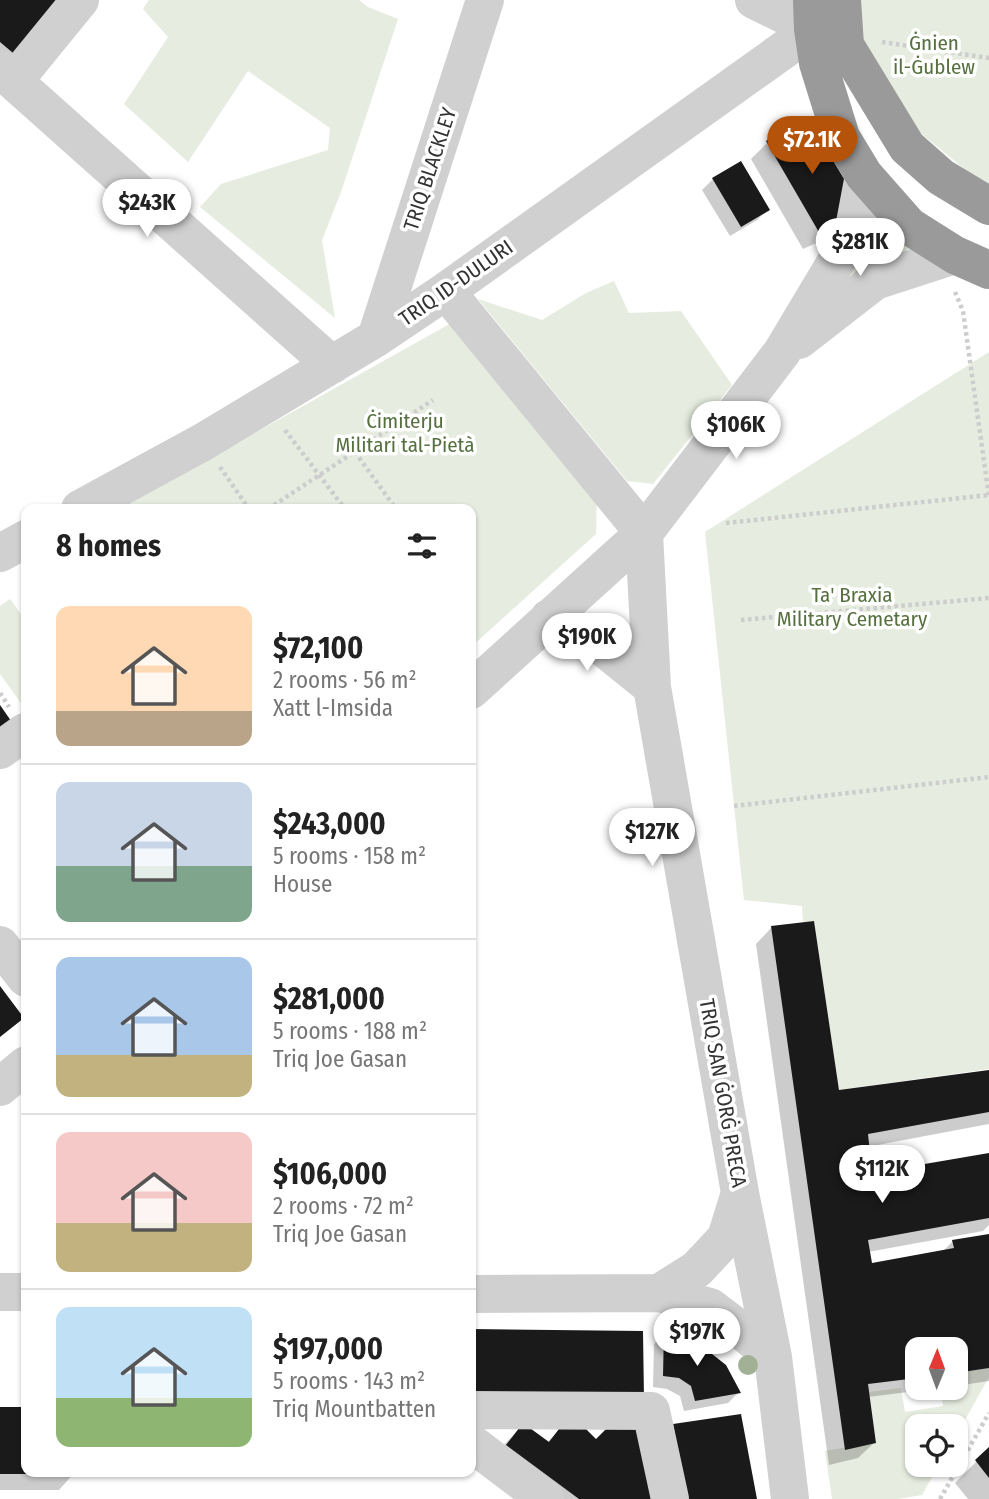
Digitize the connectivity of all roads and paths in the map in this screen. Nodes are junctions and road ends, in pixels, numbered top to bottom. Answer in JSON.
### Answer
{"nodes":[{"id":1,"x":80,"y":0,"type":"edge"},
{"id":2,"x":485,"y":0,"type":"edge"},
{"id":3,"x":754,"y":0,"type":"edge"},
{"id":4,"x":842,"y":0,"type":"edge"},
{"id":5,"x":813,"y":14,"type":"edge"},
{"id":6,"x":877,"y":41,"type":"dead end"},
{"id":7,"x":989,"y":58,"type":"edge"},
{"id":8,"x":7,"y":75,"type":"edge"},
{"id":9,"x":864,"y":175,"type":"junction"},
{"id":10,"x":987,"y":205,"type":"edge"},
{"id":11,"x":948,"y":257,"type":"junction"},
{"id":12,"x":989,"y":270,"type":"edge"},
{"id":13,"x":446,"y":291,"type":"junction"},
{"id":14,"x":376,"y":338,"type":"junction"},
{"id":15,"x":782,"y":352,"type":"junction"},
{"id":16,"x":332,"y":365,"type":"junction"},
{"id":17,"x":433,"y":400,"type":"dead end"},
{"id":18,"x":265,"y":404,"type":"junction"},
{"id":19,"x":203,"y":442,"type":"junction"},
{"id":20,"x":355,"y":452,"type":"junction"},
{"id":21,"x":319,"y":476,"type":"junction"},
{"id":22,"x":989,"y":496,"type":"edge"},
{"id":23,"x":89,"y":504,"type":"edge"},
{"id":24,"x":246,"y":504,"type":"edge"},
{"id":25,"x":276,"y":504,"type":"edge"},
{"id":26,"x":341,"y":504,"type":"edge"},
{"id":27,"x":392,"y":504,"type":"edge"},
{"id":28,"x":726,"y":523,"type":"dead end"},
{"id":29,"x":644,"y":533,"type":"junction"},
{"id":30,"x":21,"y":542,"type":"edge"},
{"id":31,"x":0,"y":553,"type":"edge"},
{"id":32,"x":989,"y":598,"type":"edge"},
{"id":33,"x":549,"y":618,"type":"junction"},
{"id":34,"x":741,"y":620,"type":"dead end"},
{"id":35,"x":476,"y":685,"type":"edge"},
{"id":36,"x":652,"y":687,"type":"junction"},
{"id":37,"x":989,"y":778,"type":"edge"},
{"id":38,"x":734,"y":806,"type":"dead end"},
{"id":39,"x":0,"y":945,"type":"edge"},
{"id":40,"x":21,"y":972,"type":"edge"},
{"id":41,"x":21,"y":1069,"type":"edge"},
{"id":42,"x":0,"y":1087,"type":"edge"},
{"id":43,"x":740,"y":1193,"type":"junction"},
{"id":44,"x":0,"y":1292,"type":"edge"},
{"id":45,"x":21,"y":1292,"type":"edge"},
{"id":46,"x":659,"y":1293,"type":"junction"},
{"id":47,"x":476,"y":1294,"type":"edge"},
{"id":48,"x":773,"y":1357,"type":"junction"},
{"id":49,"x":476,"y":1410,"type":"edge"},
{"id":50,"x":989,"y":1413,"type":"edge"},
{"id":51,"x":476,"y":1447,"type":"edge"},
{"id":52,"x":545,"y":1499,"type":"edge"},
{"id":53,"x":670,"y":1499,"type":"edge"},
{"id":54,"x":790,"y":1499,"type":"edge"},
{"id":55,"x":940,"y":1499,"type":"edge"}],
"edges":[{"from":1,"to":8,"type":"street"},
{"from":2,"to":14,"type":"street","name":"TRIQ BLACKLEY"},
{"from":3,"to":5,"type":"street"},
{"from":4,"to":10,"type":"highway"},
{"from":5,"to":9,"type":"highway"},
{"from":5,"to":13,"type":"street","name":"TRIQ ID-DULURI"},
{"from":6,"to":7,"type":"path"},
{"from":8,"to":16,"type":"street"},
{"from":9,"to":11,"type":"highway"},
{"from":9,"to":15,"type":"street"},
{"from":11,"to":12,"type":"highway"},
{"from":11,"to":15,"type":"street"},
{"from":11,"to":22,"type":"path"},
{"from":13,"to":14,"type":"street","name":"TRIQ ID-DULURI"},
{"from":13,"to":29,"type":"street"},
{"from":14,"to":16,"type":"street","name":"TRIQ ID-DULURI"},
{"from":15,"to":29,"type":"street"},
{"from":16,"to":18,"type":"street","name":"TRIQ ID-DULURI"},
{"from":17,"to":20,"type":"path"},
{"from":18,"to":19,"type":"street","name":"TRIQ ID-DULURI"},
{"from":18,"to":21,"type":"path"},
{"from":19,"to":23,"type":"street","name":"TRIQ ID-DULURI"},
{"from":19,"to":24,"type":"path"},
{"from":20,"to":21,"type":"path"},
{"from":20,"to":27,"type":"path"},
{"from":21,"to":25,"type":"path"},
{"from":21,"to":26,"type":"path"},
{"from":22,"to":28,"type":"path"},
{"from":29,"to":33,"type":"street"},
{"from":29,"to":36,"type":"street","name":"TRIQ SAN ĠORĠ PRECA"},
{"from":30,"to":31,"type":"street"},
{"from":32,"to":34,"type":"path"},
{"from":33,"to":35,"type":"street"},
{"from":33,"to":36,"type":"street"},
{"from":36,"to":43,"type":"street","name":"TRIQ SAN ĠORĠ PRECA"},
{"from":37,"to":38,"type":"path"},
{"from":39,"to":40,"type":"street"},
{"from":41,"to":42,"type":"street"},
{"from":43,"to":46,"type":"street"},
{"from":43,"to":48,"type":"street","name":"TRIQ SAN ĠORĠ PRECA"},
{"from":44,"to":45,"type":"street"},
{"from":46,"to":47,"type":"street"},
{"from":46,"to":48,"type":"street"},
{"from":48,"to":54,"type":"street","name":"TRIQ SAN ĠORĠ PRECA"},
{"from":49,"to":53,"type":"street"},
{"from":50,"to":55,"type":"path"},
{"from":51,"to":52,"type":"street"}]}
